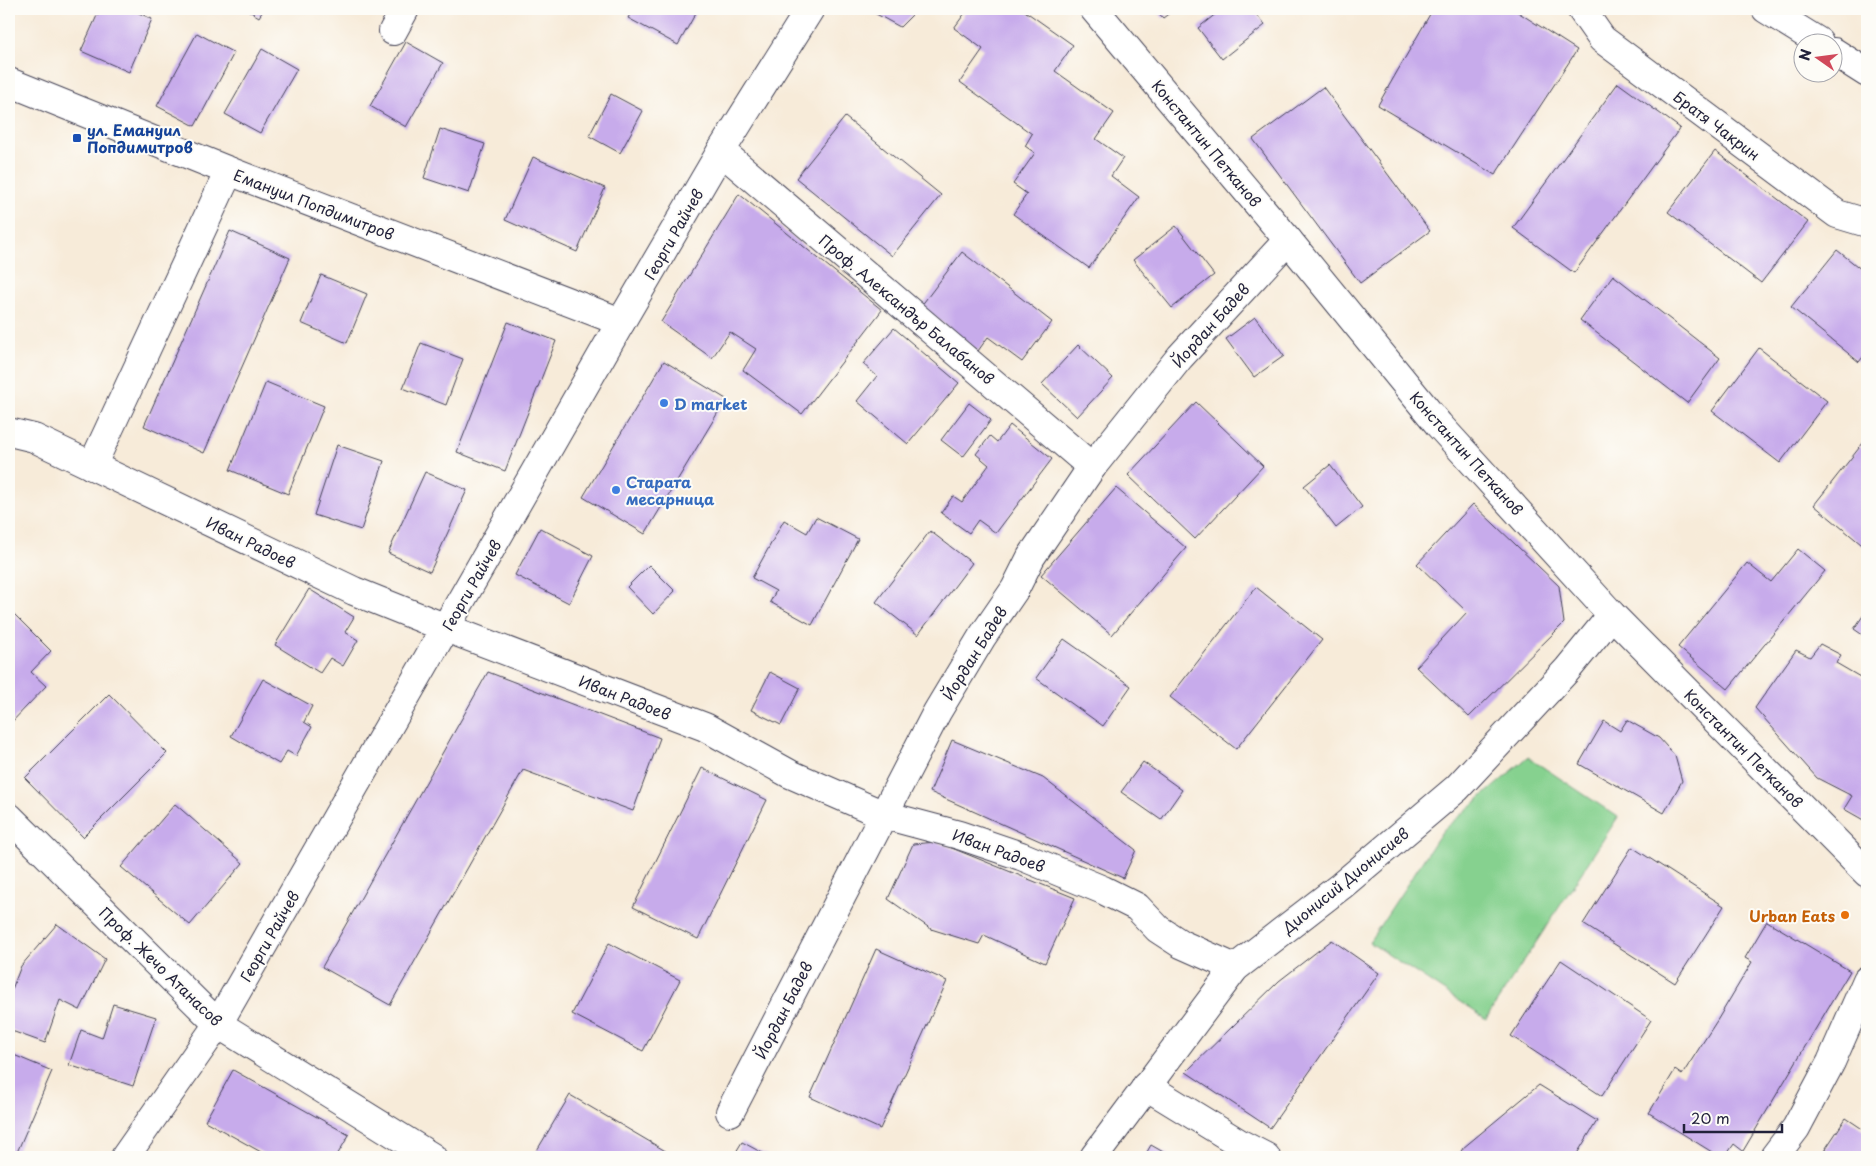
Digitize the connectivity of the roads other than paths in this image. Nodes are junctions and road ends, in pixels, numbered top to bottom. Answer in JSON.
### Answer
{"nodes":[{"id":1,"x":810,"y":9,"type":"edge"},
{"id":2,"x":1094,"y":9,"type":"edge"},
{"id":3,"x":1581,"y":9,"type":"edge"},
{"id":4,"x":1766,"y":9,"type":"edge"},
{"id":5,"x":1803,"y":32,"type":"edge"},
{"id":6,"x":1844,"y":58,"type":"edge"},
{"id":7,"x":1867,"y":73,"type":"edge"},
{"id":8,"x":9,"y":82,"type":"edge"},
{"id":9,"x":721,"y":152,"type":"junction"},
{"id":10,"x":229,"y":172,"type":"junction"},
{"id":11,"x":1867,"y":222,"type":"edge"},
{"id":12,"x":1288,"y":240,"type":"junction"},
{"id":13,"x":621,"y":322,"type":"junction"},
{"id":14,"x":9,"y":432,"type":"edge"},
{"id":15,"x":92,"y":466,"type":"junction"},
{"id":16,"x":1092,"y":467,"type":"junction"},
{"id":17,"x":1612,"y":615,"type":"junction"},
{"id":18,"x":446,"y":628,"type":"junction"},
{"id":19,"x":884,"y":816,"type":"junction"},
{"id":20,"x":9,"y":817,"type":"edge"},
{"id":21,"x":1867,"y":873,"type":"edge"},
{"id":22,"x":1235,"y":968,"type":"junction"},
{"id":23,"x":1867,"y":980,"type":"edge"},
{"id":24,"x":218,"y":1024,"type":"junction"},
{"id":25,"x":1146,"y":1086,"type":"junction"},
{"id":26,"x":730,"y":1112,"type":"dead end"},
{"id":27,"x":125,"y":1157,"type":"edge"},
{"id":28,"x":432,"y":1157,"type":"edge"},
{"id":29,"x":1094,"y":1157,"type":"edge"},
{"id":30,"x":1266,"y":1157,"type":"edge"},
{"id":31,"x":1774,"y":1157,"type":"edge"}],
"edges":[{"from":1,"to":9,"type":"street","name":"Георги Райчев"},
{"from":2,"to":12,"type":"street","name":"Константин Петканов"},
{"from":3,"to":11,"type":"street","name":"Братя Чакрин"},
{"from":4,"to":5,"type":"street"},
{"from":6,"to":7,"type":"street"},
{"from":8,"to":10,"type":"street","name":"Емануил Попдимитров"},
{"from":9,"to":13,"type":"street","name":"Георги Райчев"},
{"from":9,"to":16,"type":"street","name":"Проф. Александър Балабанов"},
{"from":10,"to":13,"type":"street","name":"Емануил Попдимитров"},
{"from":10,"to":15,"type":"street"},
{"from":12,"to":16,"type":"street","name":"Йордан Бадев"},
{"from":12,"to":17,"type":"street","name":"Константин Петканов"},
{"from":13,"to":18,"type":"street","name":"Георги Райчев"},
{"from":14,"to":15,"type":"street","name":"Иван Радоев"},
{"from":15,"to":18,"type":"street","name":"Иван Радоев"},
{"from":16,"to":19,"type":"street","name":"Йордан Бадев"},
{"from":17,"to":21,"type":"street","name":"Константин Петканов"},
{"from":17,"to":22,"type":"street","name":"Дионисий Дионисиев"},
{"from":18,"to":19,"type":"street","name":"Иван Радоев"},
{"from":18,"to":24,"type":"street","name":"Георги Райчев"},
{"from":19,"to":22,"type":"street","name":"Иван Радоев"},
{"from":19,"to":26,"type":"street","name":"Йордан Бадев"},
{"from":20,"to":24,"type":"street","name":"Проф. Жечо Атанасов"},
{"from":22,"to":25,"type":"street","name":"Дионисий Дионисиев"},
{"from":23,"to":31,"type":"street"},
{"from":24,"to":27,"type":"street","name":"Георги Райчев"},
{"from":24,"to":28,"type":"street","name":"Проф. Жечо Атанасов"},
{"from":25,"to":29,"type":"street","name":"Дионисий Дионисиев"},
{"from":25,"to":30,"type":"street"}]}
